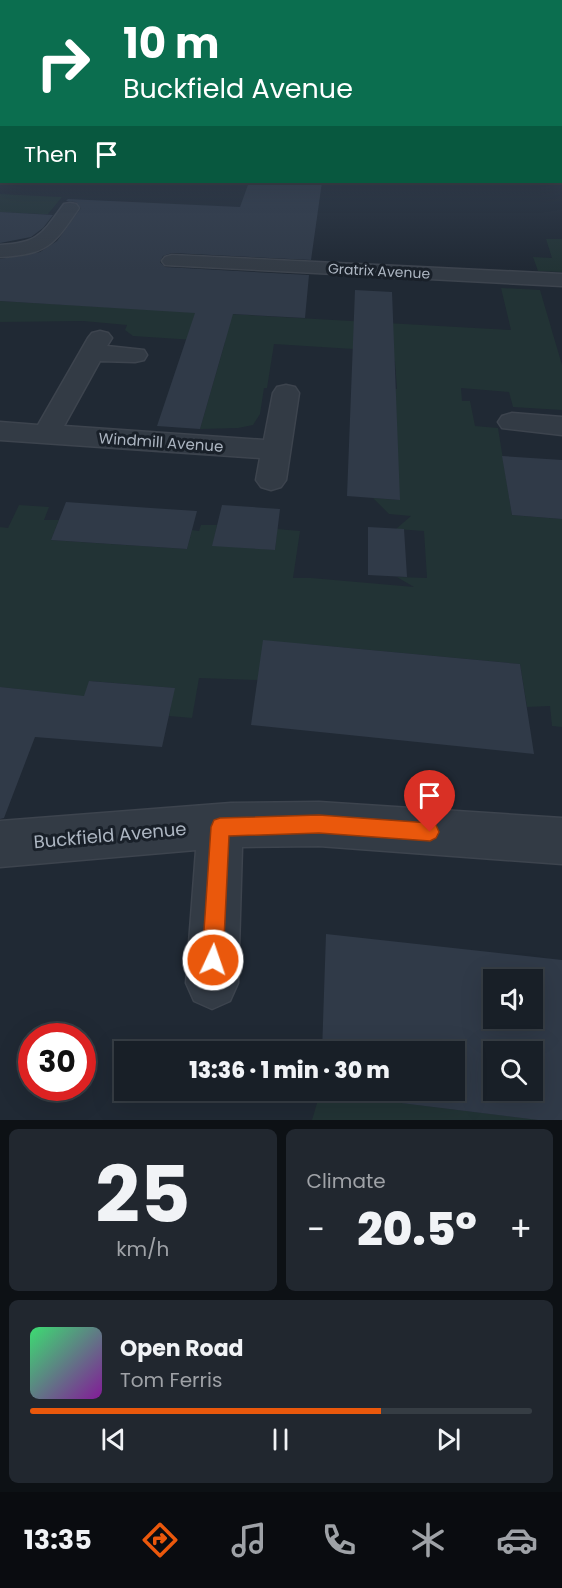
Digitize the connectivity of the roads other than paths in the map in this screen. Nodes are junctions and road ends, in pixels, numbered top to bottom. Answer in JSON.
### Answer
{"nodes":[{"id":1,"x":70,"y":208,"type":"dead end"},
{"id":2,"x":25,"y":250,"type":"junction"},
{"id":3,"x":0,"y":251,"type":"edge"},
{"id":4,"x":60,"y":253,"type":"dead end"},
{"id":5,"x":172,"y":261,"type":"dead end"},
{"id":6,"x":562,"y":280,"type":"edge"},
{"id":7,"x":135,"y":355,"type":"dead end"},
{"id":8,"x":286,"y":393,"type":"dead end"},
{"id":9,"x":512,"y":423,"type":"dead end"},
{"id":10,"x":562,"y":426,"type":"edge"},
{"id":11,"x":0,"y":431,"type":"edge"},
{"id":12,"x":46,"y":434,"type":"junction"},
{"id":13,"x":276,"y":450,"type":"junction"},
{"id":14,"x":271,"y":480,"type":"dead end"},
{"id":15,"x":220,"y":827,"type":"junction"},
{"id":16,"x":562,"y":841,"type":"edge"},
{"id":17,"x":0,"y":844,"type":"edge"},
{"id":18,"x":212,"y":983,"type":"dead end"}],
"edges":[{"from":1,"to":2,"type":"street"},
{"from":2,"to":3,"type":"street"},
{"from":2,"to":4,"type":"street"},
{"from":5,"to":6,"type":"street","name":"Gratrix Avenue"},
{"from":7,"to":12,"type":"street"},
{"from":8,"to":13,"type":"street"},
{"from":9,"to":10,"type":"street"},
{"from":11,"to":12,"type":"street","name":"Windmill Avenue"},
{"from":12,"to":13,"type":"street","name":"Windmill Avenue"},
{"from":13,"to":14,"type":"street"},
{"from":15,"to":16,"type":"street","name":"Buckfield Avenue"},
{"from":15,"to":17,"type":"street","name":"Buckfield Avenue"},
{"from":15,"to":18,"type":"street"}]}
